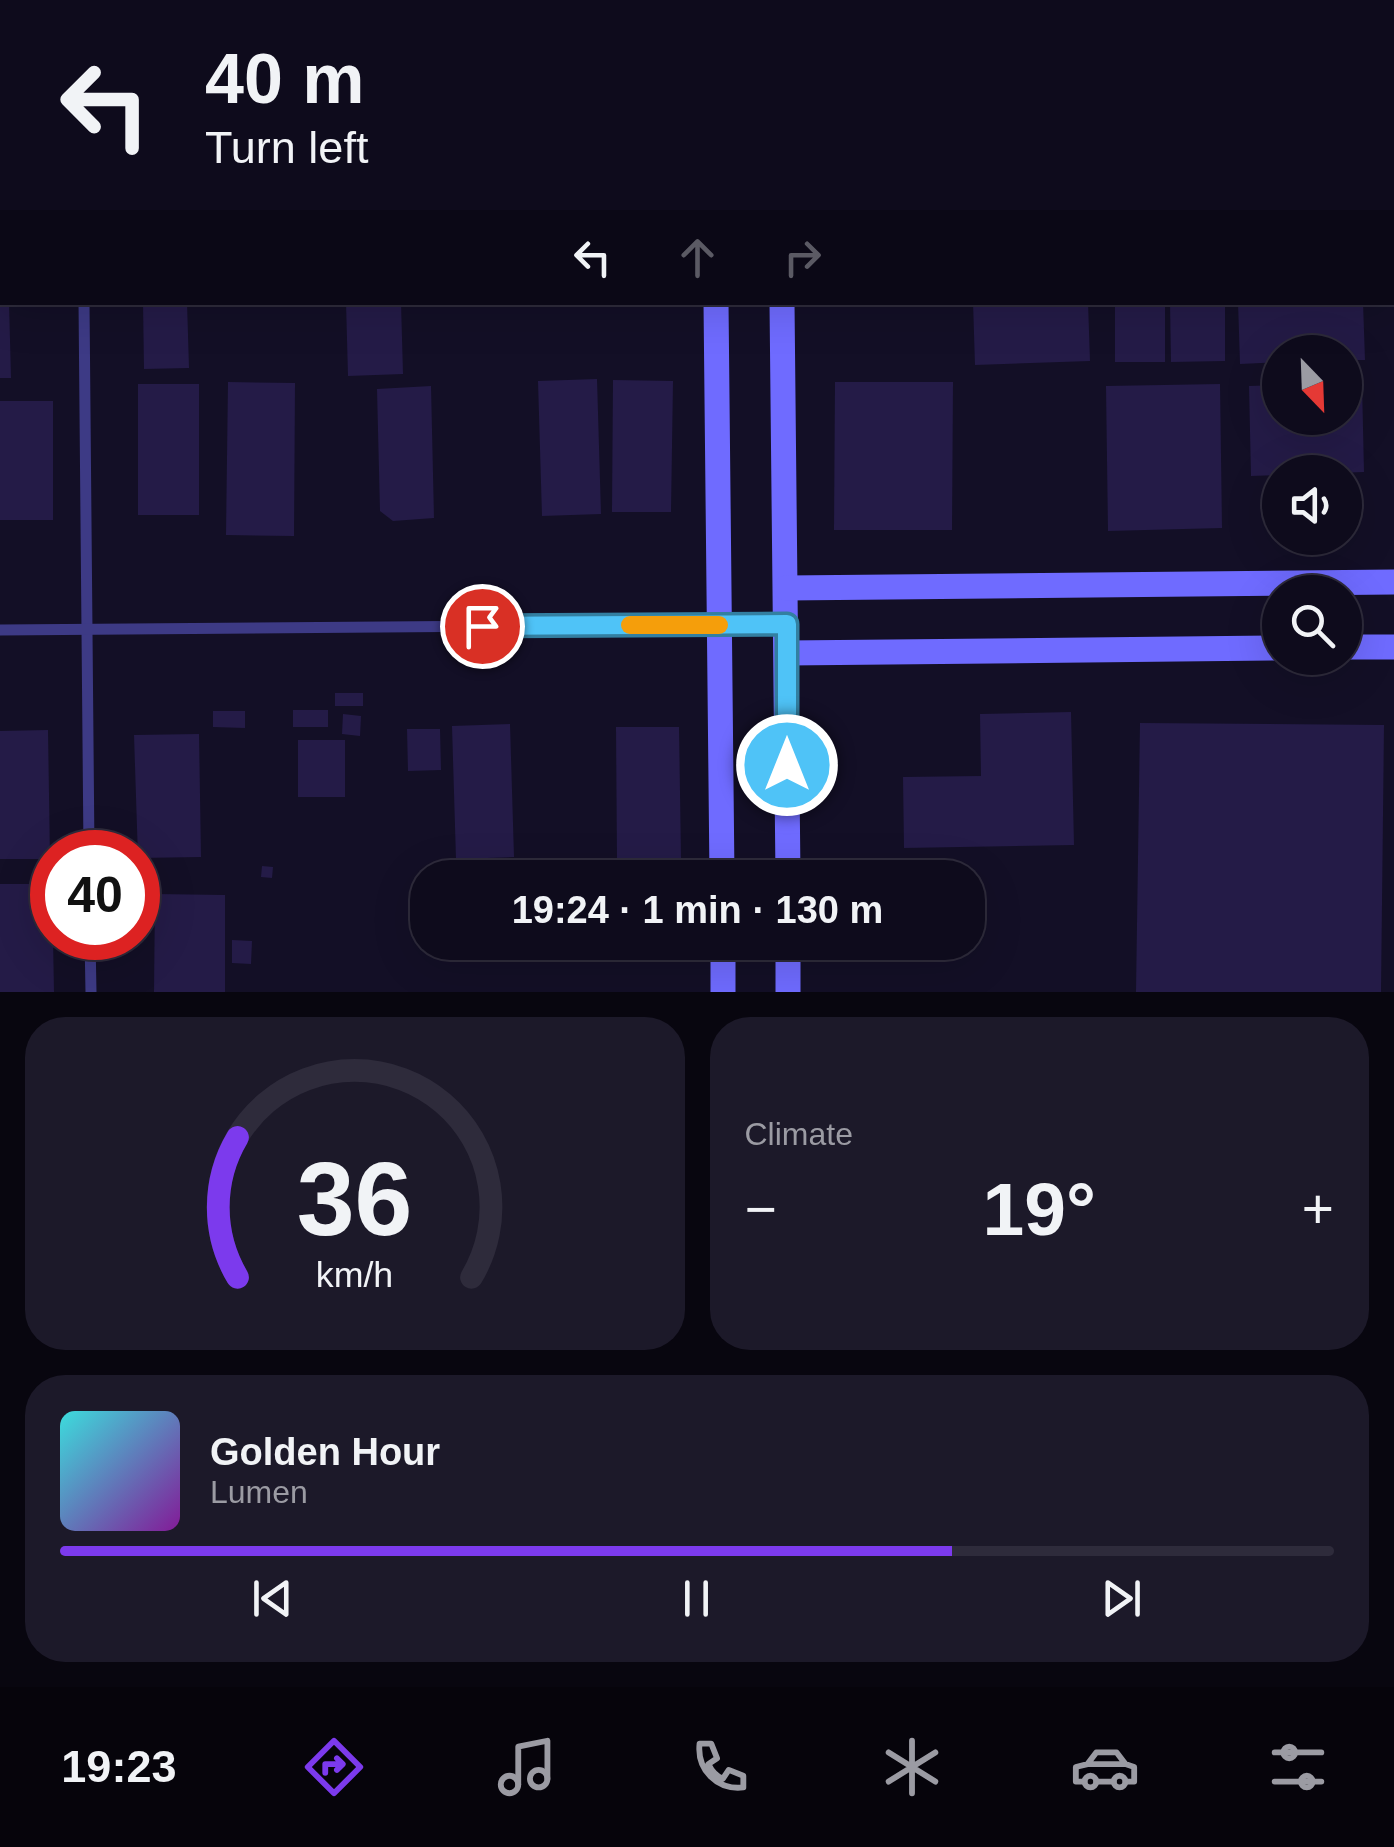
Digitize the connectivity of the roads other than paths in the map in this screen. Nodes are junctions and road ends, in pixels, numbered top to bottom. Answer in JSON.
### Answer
{"nodes":[{"id":1,"x":84,"y":305,"type":"edge"},
{"id":2,"x":716,"y":305,"type":"edge"},
{"id":3,"x":782,"y":305,"type":"edge"},
{"id":4,"x":1394,"y":582,"type":"edge"},
{"id":5,"x":786,"y":588,"type":"junction"},
{"id":6,"x":719,"y":624,"type":"junction"},
{"id":7,"x":787,"y":624,"type":"junction"},
{"id":8,"x":87,"y":629,"type":"junction"},
{"id":9,"x":0,"y":630,"type":"edge"},
{"id":10,"x":1362,"y":647,"type":"edge"},
{"id":11,"x":1394,"y":647,"type":"edge"},
{"id":12,"x":1262,"y":648,"type":"edge"},
{"id":13,"x":786,"y":653,"type":"junction"},
{"id":14,"x":89,"y":830,"type":"edge"},
{"id":15,"x":722,"y":860,"type":"edge"},
{"id":16,"x":788,"y":860,"type":"edge"},
{"id":17,"x":90,"y":960,"type":"edge"},
{"id":18,"x":723,"y":960,"type":"edge"},
{"id":19,"x":788,"y":960,"type":"edge"},
{"id":20,"x":90,"y":992,"type":"edge"},
{"id":21,"x":724,"y":992,"type":"edge"},
{"id":22,"x":788,"y":992,"type":"edge"}],
"edges":[{"from":1,"to":8,"type":"lane"},
{"from":2,"to":6,"type":"street"},
{"from":3,"to":5,"type":"street"},
{"from":4,"to":5,"type":"street"},
{"from":5,"to":7,"type":"street"},
{"from":6,"to":7,"type":"lane"},
{"from":6,"to":8,"type":"lane"},
{"from":6,"to":15,"type":"street"},
{"from":7,"to":13,"type":"street"},
{"from":8,"to":9,"type":"lane"},
{"from":8,"to":14,"type":"lane"},
{"from":10,"to":11,"type":"street"},
{"from":12,"to":13,"type":"street"},
{"from":13,"to":16,"type":"street"},
{"from":17,"to":20,"type":"lane"},
{"from":18,"to":21,"type":"street"},
{"from":19,"to":22,"type":"street"}]}
